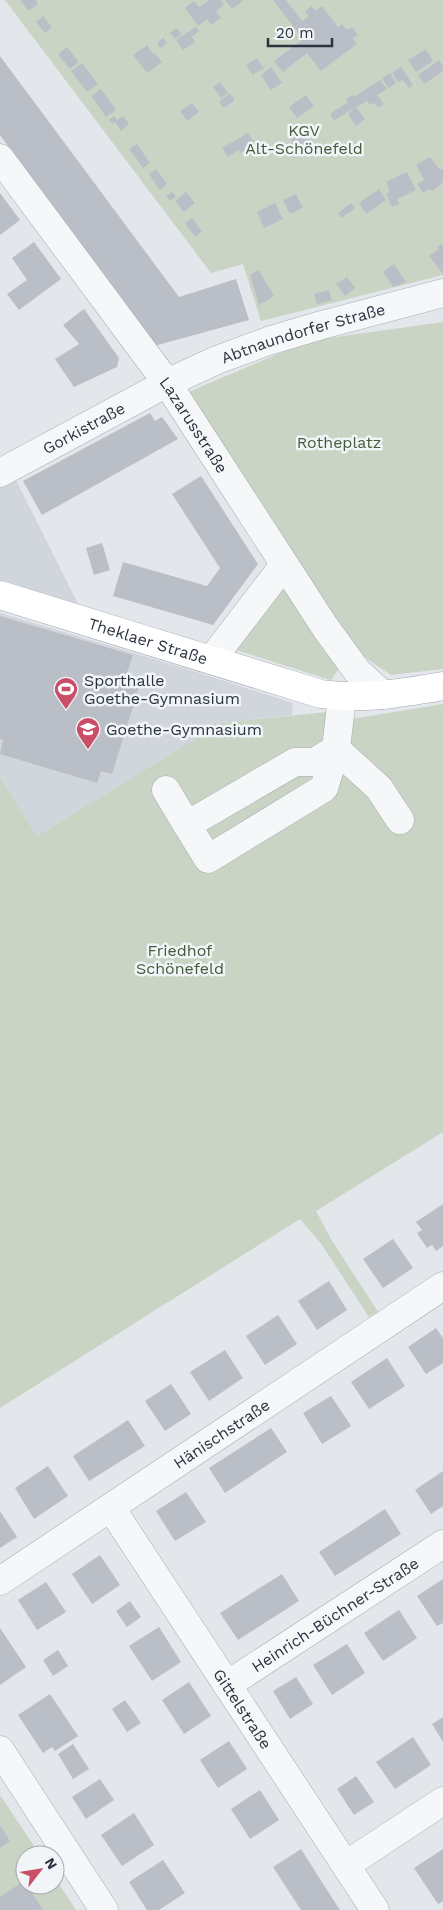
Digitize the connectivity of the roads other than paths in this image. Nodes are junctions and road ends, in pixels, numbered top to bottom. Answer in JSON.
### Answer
{"nodes":[{"id":1,"x":0,"y":158,"type":"edge"},
{"id":2,"x":443,"y":293,"type":"edge"},
{"id":3,"x":167,"y":383,"type":"junction"},
{"id":4,"x":0,"y":473,"type":"edge"},
{"id":5,"x":284,"y":565,"type":"junction"},
{"id":6,"x":0,"y":595,"type":"edge"},
{"id":7,"x":212,"y":659,"type":"junction"},
{"id":8,"x":443,"y":686,"type":"edge"},
{"id":9,"x":383,"y":696,"type":"junction"},
{"id":10,"x":342,"y":697,"type":"junction"},
{"id":11,"x":336,"y":749,"type":"junction"},
{"id":12,"x":166,"y":790,"type":"dead end"},
{"id":13,"x":400,"y":820,"type":"dead end"},
{"id":14,"x":188,"y":825,"type":"junction"},
{"id":15,"x":443,"y":1286,"type":"edge"},
{"id":16,"x":111,"y":1508,"type":"junction"},
{"id":17,"x":443,"y":1544,"type":"edge"},
{"id":18,"x":0,"y":1581,"type":"edge"},
{"id":19,"x":227,"y":1685,"type":"junction"},
{"id":20,"x":0,"y":1750,"type":"edge"},
{"id":21,"x":443,"y":1801,"type":"edge"},
{"id":22,"x":346,"y":1865,"type":"junction"},
{"id":23,"x":104,"y":1910,"type":"edge"},
{"id":24,"x":375,"y":1910,"type":"edge"}],
"edges":[{"from":1,"to":3,"type":"street","name":"Lazarusstraße"},
{"from":2,"to":3,"type":"street","name":"Abtnaundorfer Straße"},
{"from":3,"to":4,"type":"street","name":"Gorkistraße"},
{"from":3,"to":5,"type":"street","name":"Lazarusstraße"},
{"from":5,"to":7,"type":"street"},
{"from":5,"to":9,"type":"street","name":"Lazarusstraße"},
{"from":6,"to":7,"type":"main road","name":"Theklaer Straße"},
{"from":7,"to":10,"type":"main road","name":"Theklaer Straße"},
{"from":8,"to":9,"type":"main road","name":"Theklaer Straße"},
{"from":9,"to":10,"type":"main road","name":"Theklaer Straße"},
{"from":10,"to":11,"type":"street"},
{"from":11,"to":13,"type":"street"},
{"from":11,"to":14,"type":"street"},
{"from":11,"to":14,"type":"street"},
{"from":12,"to":14,"type":"street"},
{"from":15,"to":16,"type":"street","name":"Hänischstraße"},
{"from":16,"to":18,"type":"street","name":"Hänischstraße"},
{"from":16,"to":19,"type":"street","name":"Gittelstraße"},
{"from":17,"to":19,"type":"street","name":"Heinrich-Büchner-Straße"},
{"from":19,"to":22,"type":"street","name":"Gittelstraße"},
{"from":20,"to":23,"type":"street"},
{"from":21,"to":22,"type":"street"},
{"from":22,"to":24,"type":"street","name":"Gittelstraße"}]}
